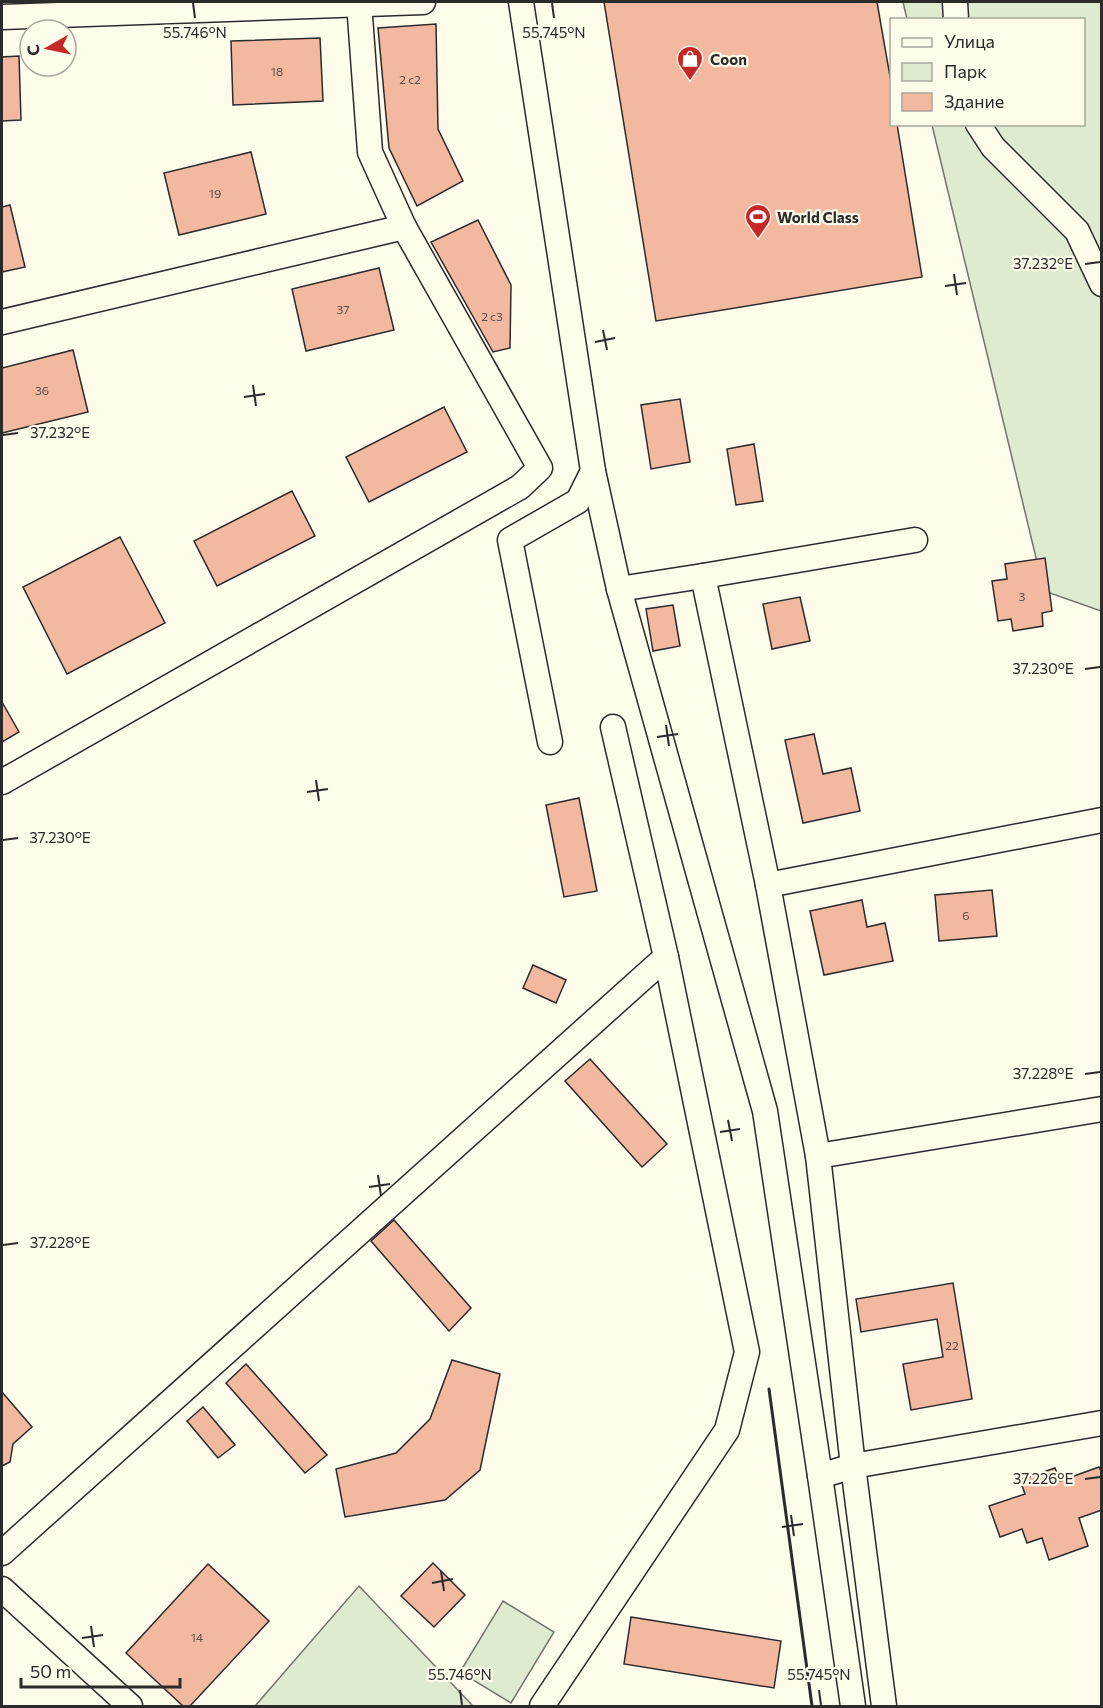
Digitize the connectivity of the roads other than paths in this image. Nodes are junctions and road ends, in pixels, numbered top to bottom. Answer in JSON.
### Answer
{"nodes":[{"id":1,"x":423,"y":2,"type":"edge"},
{"id":2,"x":521,"y":2,"type":"edge"},
{"id":3,"x":955,"y":2,"type":"edge"},
{"id":4,"x":359,"y":3,"type":"junction"},
{"id":5,"x":2,"y":17,"type":"edge"},
{"id":6,"x":956,"y":18,"type":"edge"},
{"id":7,"x":979,"y":126,"type":"edge"},
{"id":8,"x":404,"y":227,"type":"junction"},
{"id":9,"x":1101,"y":284,"type":"edge"},
{"id":10,"x":2,"y":322,"type":"edge"},
{"id":11,"x":593,"y":471,"type":"junction"},
{"id":12,"x":915,"y":540,"type":"dead end"},
{"id":13,"x":703,"y":576,"type":"junction"},
{"id":14,"x":619,"y":589,"type":"junction"},
{"id":15,"x":613,"y":727,"type":"dead end"},
{"id":16,"x":550,"y":742,"type":"dead end"},
{"id":17,"x":2,"y":782,"type":"edge"},
{"id":18,"x":1101,"y":819,"type":"edge"},
{"id":19,"x":768,"y":885,"type":"junction"},
{"id":20,"x":666,"y":957,"type":"junction"},
{"id":21,"x":1101,"y":1108,"type":"edge"},
{"id":22,"x":818,"y":1156,"type":"junction"},
{"id":23,"x":1101,"y":1423,"type":"edge"},
{"id":24,"x":853,"y":1466,"type":"junction"},
{"id":25,"x":820,"y":1476,"type":"junction"},
{"id":26,"x":2,"y":1553,"type":"edge"},
{"id":27,"x":2,"y":1589,"type":"edge"},
{"id":28,"x":130,"y":1707,"type":"edge"},
{"id":29,"x":542,"y":1707,"type":"edge"},
{"id":30,"x":853,"y":1707,"type":"edge"},
{"id":31,"x":884,"y":1707,"type":"edge"}],
"edges":[{"from":1,"to":4,"type":"street"},
{"from":2,"to":11,"type":"street"},
{"from":3,"to":6,"type":"street"},
{"from":4,"to":5,"type":"street"},
{"from":4,"to":8,"type":"street"},
{"from":7,"to":9,"type":"street"},
{"from":8,"to":10,"type":"street"},
{"from":8,"to":17,"type":"street"},
{"from":11,"to":14,"type":"street"},
{"from":11,"to":16,"type":"street"},
{"from":12,"to":13,"type":"street"},
{"from":13,"to":14,"type":"street"},
{"from":13,"to":19,"type":"street"},
{"from":14,"to":25,"type":"street"},
{"from":15,"to":20,"type":"street"},
{"from":18,"to":19,"type":"street"},
{"from":19,"to":22,"type":"street"},
{"from":20,"to":26,"type":"street"},
{"from":20,"to":29,"type":"street"},
{"from":21,"to":22,"type":"street"},
{"from":22,"to":24,"type":"street"},
{"from":23,"to":24,"type":"street"},
{"from":24,"to":25,"type":"street"},
{"from":24,"to":31,"type":"street"},
{"from":25,"to":30,"type":"street"},
{"from":27,"to":28,"type":"street"}]}
